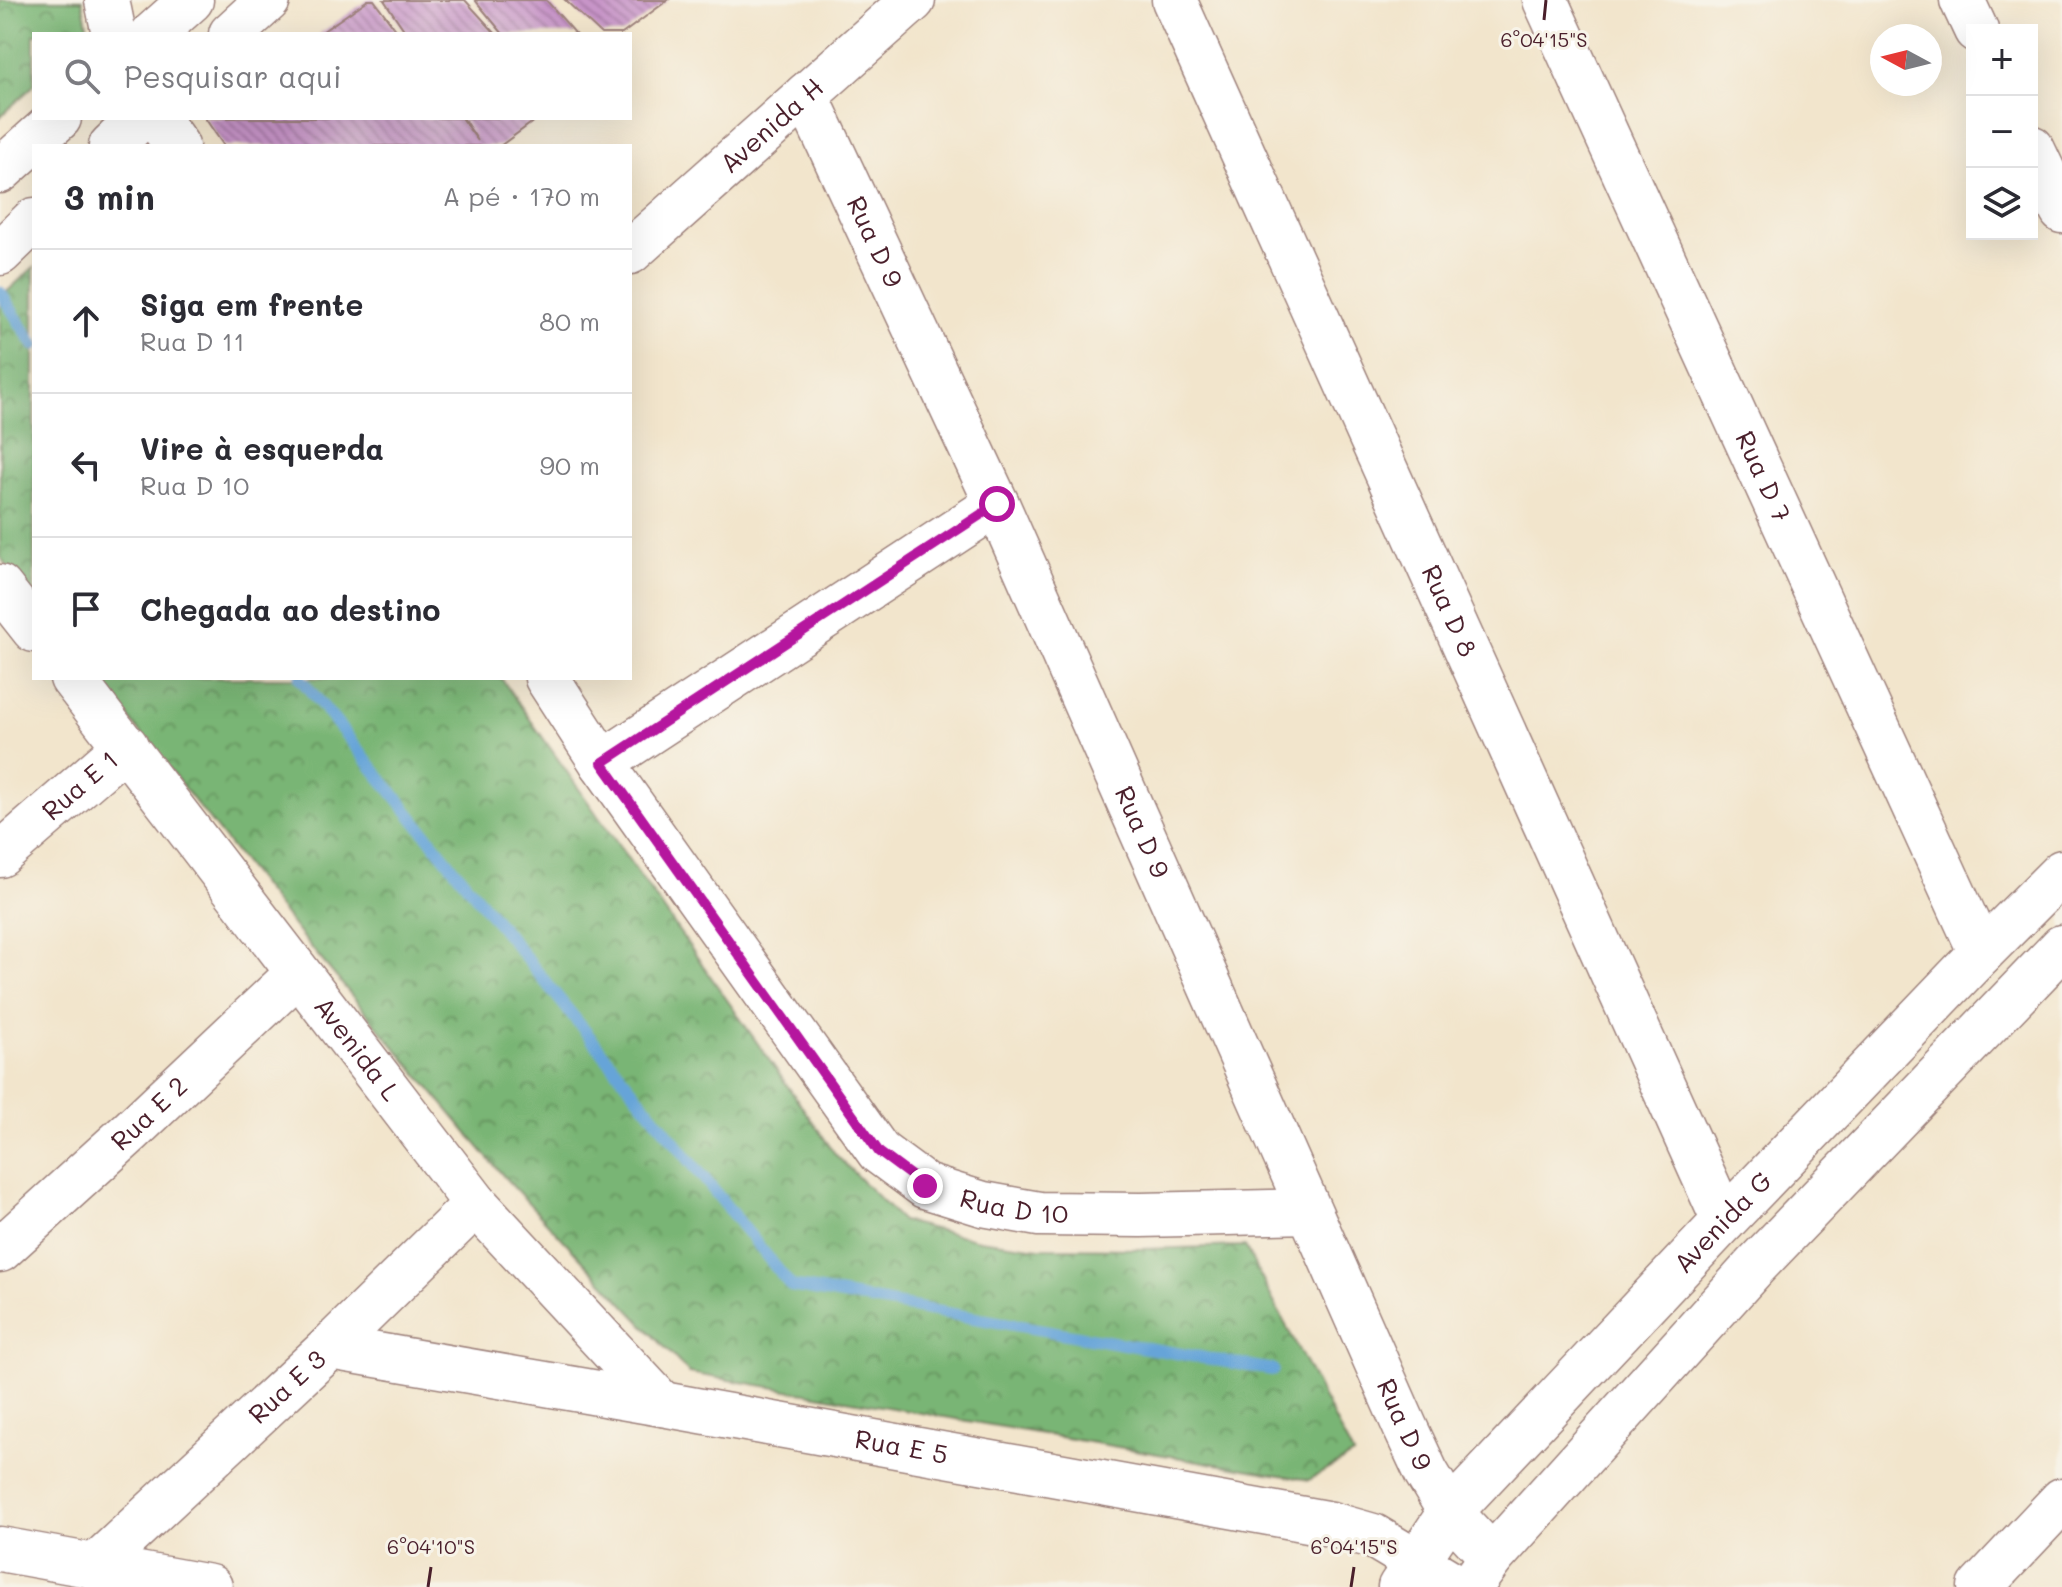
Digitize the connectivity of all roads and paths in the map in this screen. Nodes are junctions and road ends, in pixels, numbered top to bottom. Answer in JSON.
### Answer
{"nodes":[{"id":1,"x":107,"y":0,"type":"edge"},
{"id":2,"x":191,"y":0,"type":"edge"},
{"id":3,"x":268,"y":0,"type":"edge"},
{"id":4,"x":913,"y":0,"type":"edge"},
{"id":5,"x":1174,"y":0,"type":"edge"},
{"id":6,"x":1545,"y":0,"type":"edge"},
{"id":7,"x":1962,"y":0,"type":"edge"},
{"id":8,"x":1973,"y":24,"type":"edge"},
{"id":9,"x":114,"y":32,"type":"edge"},
{"id":10,"x":155,"y":32,"type":"edge"},
{"id":11,"x":233,"y":32,"type":"edge"},
{"id":12,"x":806,"y":95,"type":"junction"},
{"id":13,"x":57,"y":120,"type":"edge"},
{"id":14,"x":138,"y":120,"type":"edge"},
{"id":15,"x":158,"y":120,"type":"edge"},
{"id":16,"x":113,"y":144,"type":"edge"},
{"id":17,"x":176,"y":144,"type":"edge"},
{"id":18,"x":2038,"y":161,"type":"edge"},
{"id":19,"x":0,"y":171,"type":"edge"},
{"id":20,"x":2062,"y":211,"type":"edge"},
{"id":21,"x":632,"y":250,"type":"edge"},
{"id":22,"x":997,"y":504,"type":"junction"},
{"id":23,"x":0,"y":587,"type":"edge"},
{"id":24,"x":32,"y":627,"type":"edge"},
{"id":25,"x":74,"y":680,"type":"edge"},
{"id":26,"x":548,"y":680,"type":"edge"},
{"id":27,"x":126,"y":746,"type":"junction"},
{"id":28,"x":602,"y":763,"type":"junction"},
{"id":29,"x":0,"y":855,"type":"edge"},
{"id":30,"x":2062,"y":872,"type":"edge"},
{"id":31,"x":2062,"y":947,"type":"edge"},
{"id":32,"x":1981,"y":953,"type":"junction"},
{"id":33,"x":297,"y":974,"type":"junction"},
{"id":34,"x":476,"y":1204,"type":"junction"},
{"id":35,"x":1309,"y":1211,"type":"junction"},
{"id":36,"x":1724,"y":1221,"type":"junction"},
{"id":37,"x":0,"y":1250,"type":"edge"},
{"id":38,"x":330,"y":1347,"type":"junction"},
{"id":39,"x":662,"y":1404,"type":"junction"},
{"id":40,"x":2062,"y":1500,"type":"edge"},
{"id":41,"x":1450,"y":1512,"type":"junction"},
{"id":42,"x":0,"y":1549,"type":"edge"},
{"id":43,"x":94,"y":1567,"type":"junction"},
{"id":44,"x":1481,"y":1572,"type":"edge"},
{"id":45,"x":1409,"y":1574,"type":"edge"},
{"id":46,"x":210,"y":1587,"type":"edge"},
{"id":47,"x":1458,"y":1587,"type":"edge"},
{"id":48,"x":1980,"y":1587,"type":"edge"}],
"edges":[{"from":1,"to":9,"type":"street"},
{"from":2,"to":10,"type":"street"},
{"from":3,"to":11,"type":"street"},
{"from":4,"to":12,"type":"street","name":"Avenida H"},
{"from":5,"to":36,"type":"street","name":"Rua D 8"},
{"from":6,"to":32,"type":"street","name":"Rua D 7"},
{"from":7,"to":8,"type":"street"},
{"from":12,"to":21,"type":"street","name":"Avenida H"},
{"from":12,"to":22,"type":"street","name":"Rua D 9"},
{"from":13,"to":19,"type":"street"},
{"from":14,"to":16,"type":"street"},
{"from":15,"to":17,"type":"street"},
{"from":18,"to":20,"type":"street"},
{"from":22,"to":28,"type":"street"},
{"from":22,"to":35,"type":"street","name":"Rua D 9"},
{"from":23,"to":24,"type":"street"},
{"from":25,"to":27,"type":"street","name":"Avenida L"},
{"from":26,"to":28,"type":"street","name":"Rua D 10"},
{"from":27,"to":29,"type":"street","name":"Rua E 1"},
{"from":27,"to":33,"type":"street","name":"Avenida L"},
{"from":28,"to":35,"type":"street","name":"Rua D 10"},
{"from":30,"to":32,"type":"street","name":"Avenida G"},
{"from":31,"to":44,"type":"street","name":"Avenida G"},
{"from":32,"to":36,"type":"street","name":"Avenida G"},
{"from":33,"to":34,"type":"street","name":"Avenida L"},
{"from":33,"to":37,"type":"street","name":"Rua E 2"},
{"from":34,"to":38,"type":"street","name":"Rua E 3"},
{"from":34,"to":39,"type":"street","name":"Avenida L"},
{"from":35,"to":41,"type":"street","name":"Rua D 9"},
{"from":36,"to":41,"type":"street","name":"Avenida G"},
{"from":38,"to":39,"type":"street","name":"Rua E 5"},
{"from":38,"to":43,"type":"street","name":"Rua E 3"},
{"from":39,"to":45,"type":"street","name":"Rua E 5"},
{"from":40,"to":48,"type":"street"},
{"from":41,"to":44,"type":"street","name":"Rua D 9"},
{"from":41,"to":45,"type":"street","name":"Avenida G"},
{"from":42,"to":43,"type":"street"},
{"from":43,"to":46,"type":"street"},
{"from":45,"to":47,"type":"street","name":"Rua E 5"}]}
